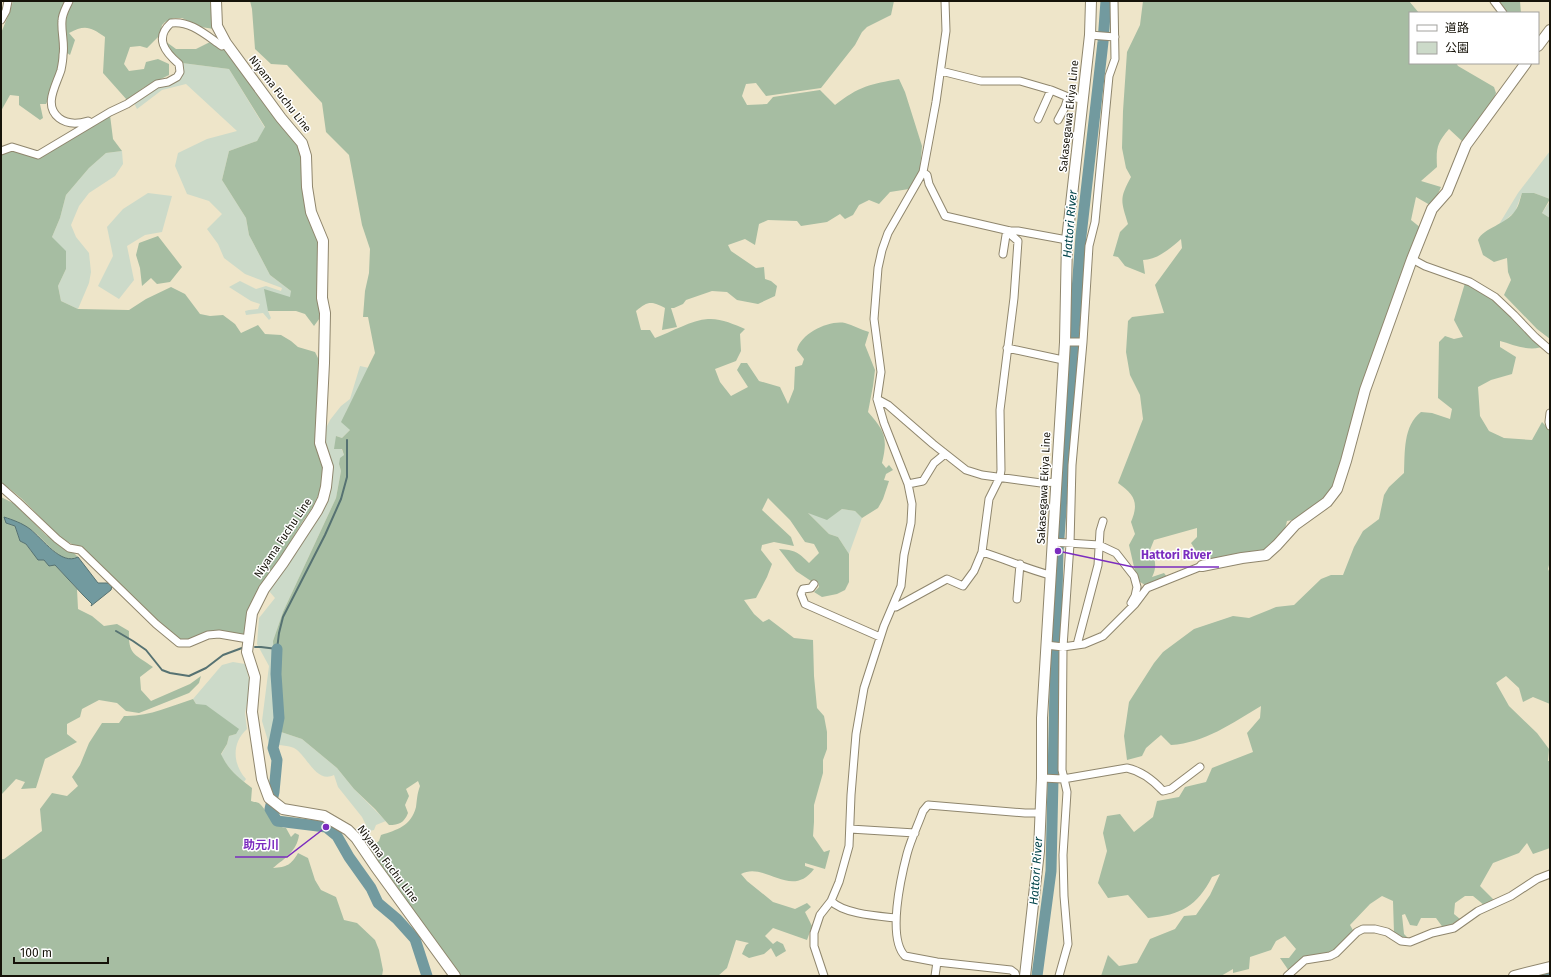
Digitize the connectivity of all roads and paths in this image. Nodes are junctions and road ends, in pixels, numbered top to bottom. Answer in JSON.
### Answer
{"nodes":[{"id":1,"x":8,"y":1,"type":"edge"},
{"id":2,"x":69,"y":1,"type":"edge"},
{"id":3,"x":216,"y":1,"type":"edge"},
{"id":4,"x":946,"y":1,"type":"edge"},
{"id":5,"x":1091,"y":1,"type":"edge"},
{"id":6,"x":1114,"y":1,"type":"edge"},
{"id":7,"x":1494,"y":1,"type":"edge"},
{"id":8,"x":1502,"y":12,"type":"edge"},
{"id":9,"x":1,"y":20,"type":"edge"},
{"id":10,"x":1550,"y":30,"type":"edge"},
{"id":11,"x":1092,"y":35,"type":"junction"},
{"id":12,"x":1113,"y":37,"type":"junction"},
{"id":13,"x":1542,"y":40,"type":"edge"},
{"id":14,"x":226,"y":43,"type":"junction"},
{"id":15,"x":1525,"y":64,"type":"edge"},
{"id":16,"x":941,"y":71,"type":"junction"},
{"id":17,"x":1051,"y":90,"type":"junction"},
{"id":18,"x":1068,"y":97,"type":"junction"},
{"id":19,"x":1083,"y":100,"type":"junction"},
{"id":20,"x":1038,"y":119,"type":"dead end"},
{"id":21,"x":1058,"y":120,"type":"dead end"},
{"id":22,"x":91,"y":123,"type":"junction"},
{"id":23,"x":1,"y":151,"type":"edge"},
{"id":24,"x":923,"y":172,"type":"junction"},
{"id":25,"x":1010,"y":231,"type":"junction"},
{"id":26,"x":1067,"y":240,"type":"junction"},
{"id":27,"x":1003,"y":254,"type":"dead end"},
{"id":28,"x":1412,"y":259,"type":"junction"},
{"id":29,"x":1067,"y":342,"type":"junction"},
{"id":30,"x":1083,"y":342,"type":"junction"},
{"id":31,"x":1007,"y":348,"type":"junction"},
{"id":32,"x":1550,"y":350,"type":"edge"},
{"id":33,"x":1063,"y":360,"type":"junction"},
{"id":34,"x":877,"y":398,"type":"junction"},
{"id":35,"x":1550,"y":413,"type":"edge"},
{"id":36,"x":1550,"y":426,"type":"edge"},
{"id":37,"x":945,"y":454,"type":"junction"},
{"id":38,"x":1000,"y":477,"type":"junction"},
{"id":39,"x":1056,"y":482,"type":"junction"},
{"id":40,"x":908,"y":484,"type":"junction"},
{"id":41,"x":1,"y":487,"type":"edge"},
{"id":42,"x":1103,"y":521,"type":"dead end"},
{"id":43,"x":1054,"y":542,"type":"junction"},
{"id":44,"x":1068,"y":544,"type":"junction"},
{"id":45,"x":1099,"y":546,"type":"junction"},
{"id":46,"x":982,"y":552,"type":"junction"},
{"id":47,"x":1020,"y":564,"type":"junction"},
{"id":48,"x":1202,"y":566,"type":"joint"},
{"id":49,"x":1050,"y":575,"type":"junction"},
{"id":50,"x":814,"y":584,"type":"dead end"},
{"id":51,"x":1017,"y":599,"type":"dead end"},
{"id":52,"x":894,"y":606,"type":"junction"},
{"id":53,"x":1124,"y":614,"type":"junction"},
{"id":54,"x":880,"y":637,"type":"junction"},
{"id":55,"x":248,"y":639,"type":"junction"},
{"id":56,"x":1048,"y":645,"type":"junction"},
{"id":57,"x":1077,"y":645,"type":"junction"},
{"id":58,"x":1062,"y":647,"type":"junction"},
{"id":59,"x":1200,"y":767,"type":"dead end"},
{"id":60,"x":1044,"y":778,"type":"junction"},
{"id":61,"x":1060,"y":779,"type":"junction"},
{"id":62,"x":1040,"y":813,"type":"junction"},
{"id":63,"x":850,"y":828,"type":"junction"},
{"id":64,"x":915,"y":833,"type":"junction"},
{"id":65,"x":1550,"y":874,"type":"edge"},
{"id":66,"x":831,"y":901,"type":"junction"},
{"id":67,"x":896,"y":918,"type":"junction"},
{"id":68,"x":937,"y":962,"type":"junction"},
{"id":69,"x":1550,"y":967,"type":"edge"},
{"id":70,"x":455,"y":976,"type":"edge"},
{"id":71,"x":824,"y":976,"type":"edge"},
{"id":72,"x":935,"y":976,"type":"edge"},
{"id":73,"x":1016,"y":976,"type":"edge"},
{"id":74,"x":1025,"y":976,"type":"edge"},
{"id":75,"x":1059,"y":976,"type":"edge"},
{"id":76,"x":1286,"y":976,"type":"edge"},
{"id":77,"x":1514,"y":976,"type":"edge"}],
"edges":[{"from":1,"to":9,"type":"street"},
{"from":2,"to":22,"type":"street"},
{"from":3,"to":14,"type":"main road","name":"Niyama Fuchu Line"},
{"from":4,"to":16,"type":"street"},
{"from":5,"to":11,"type":"main road","name":"Sakasegawa Ekiya Line"},
{"from":6,"to":12,"type":"street"},
{"from":7,"to":8,"type":"street"},
{"from":10,"to":13,"type":"main road"},
{"from":11,"to":12,"type":"street"},
{"from":11,"to":19,"type":"main road","name":"Sakasegawa Ekiya Line"},
{"from":12,"to":30,"type":"street"},
{"from":14,"to":22,"type":"street"},
{"from":14,"to":55,"type":"main road","name":"Niyama Fuchu Line"},
{"from":15,"to":28,"type":"main road"},
{"from":16,"to":17,"type":"street"},
{"from":16,"to":24,"type":"street"},
{"from":17,"to":18,"type":"street"},
{"from":17,"to":20,"type":"street"},
{"from":18,"to":19,"type":"street"},
{"from":18,"to":21,"type":"street"},
{"from":19,"to":26,"type":"main road","name":"Sakasegawa Ekiya Line"},
{"from":22,"to":23,"type":"street"},
{"from":24,"to":25,"type":"street"},
{"from":24,"to":34,"type":"street"},
{"from":25,"to":26,"type":"street"},
{"from":25,"to":27,"type":"street"},
{"from":25,"to":31,"type":"street"},
{"from":26,"to":29,"type":"main road","name":"Sakasegawa Ekiya Line"},
{"from":28,"to":32,"type":"street"},
{"from":28,"to":48,"type":"main road"},
{"from":29,"to":30,"type":"street"},
{"from":29,"to":33,"type":"main road","name":"Sakasegawa Ekiya Line"},
{"from":30,"to":44,"type":"street"},
{"from":31,"to":33,"type":"street"},
{"from":31,"to":38,"type":"street"},
{"from":33,"to":39,"type":"main road","name":"Sakasegawa Ekiya Line"},
{"from":34,"to":37,"type":"street"},
{"from":34,"to":40,"type":"street"},
{"from":35,"to":36,"type":"street"},
{"from":37,"to":38,"type":"street"},
{"from":37,"to":40,"type":"street"},
{"from":38,"to":39,"type":"street"},
{"from":38,"to":46,"type":"street"},
{"from":39,"to":43,"type":"main road","name":"Sakasegawa Ekiya Line"},
{"from":40,"to":52,"type":"street"},
{"from":41,"to":55,"type":"street"},
{"from":42,"to":45,"type":"street"},
{"from":43,"to":44,"type":"street"},
{"from":43,"to":49,"type":"main road","name":"Sakasegawa Ekiya Line"},
{"from":44,"to":45,"type":"street"},
{"from":44,"to":58,"type":"street"},
{"from":45,"to":53,"type":"street"},
{"from":45,"to":57,"type":"street"},
{"from":46,"to":47,"type":"street"},
{"from":46,"to":52,"type":"street"},
{"from":47,"to":49,"type":"street"},
{"from":47,"to":51,"type":"street"},
{"from":48,"to":53,"type":"street"},
{"from":49,"to":56,"type":"main road","name":"Sakasegawa Ekiya Line"},
{"from":50,"to":54,"type":"street"},
{"from":52,"to":54,"type":"street"},
{"from":53,"to":57,"type":"street"},
{"from":54,"to":63,"type":"street"},
{"from":55,"to":70,"type":"main road","name":"Niyama Fuchu Line"},
{"from":56,"to":58,"type":"street"},
{"from":56,"to":60,"type":"main road","name":"Sakasegawa Ekiya Line"},
{"from":57,"to":58,"type":"street"},
{"from":58,"to":61,"type":"street"},
{"from":59,"to":61,"type":"street"},
{"from":60,"to":61,"type":"street"},
{"from":60,"to":62,"type":"main road","name":"Sakasegawa Ekiya Line"},
{"from":61,"to":75,"type":"street"},
{"from":62,"to":64,"type":"street"},
{"from":62,"to":74,"type":"main road","name":"Sakasegawa Ekiya Line"},
{"from":63,"to":64,"type":"street"},
{"from":63,"to":66,"type":"street"},
{"from":64,"to":67,"type":"street"},
{"from":65,"to":76,"type":"street"},
{"from":66,"to":67,"type":"street"},
{"from":66,"to":71,"type":"street"},
{"from":67,"to":68,"type":"street"},
{"from":68,"to":72,"type":"street"},
{"from":68,"to":73,"type":"street"},
{"from":69,"to":77,"type":"main road"}]}
